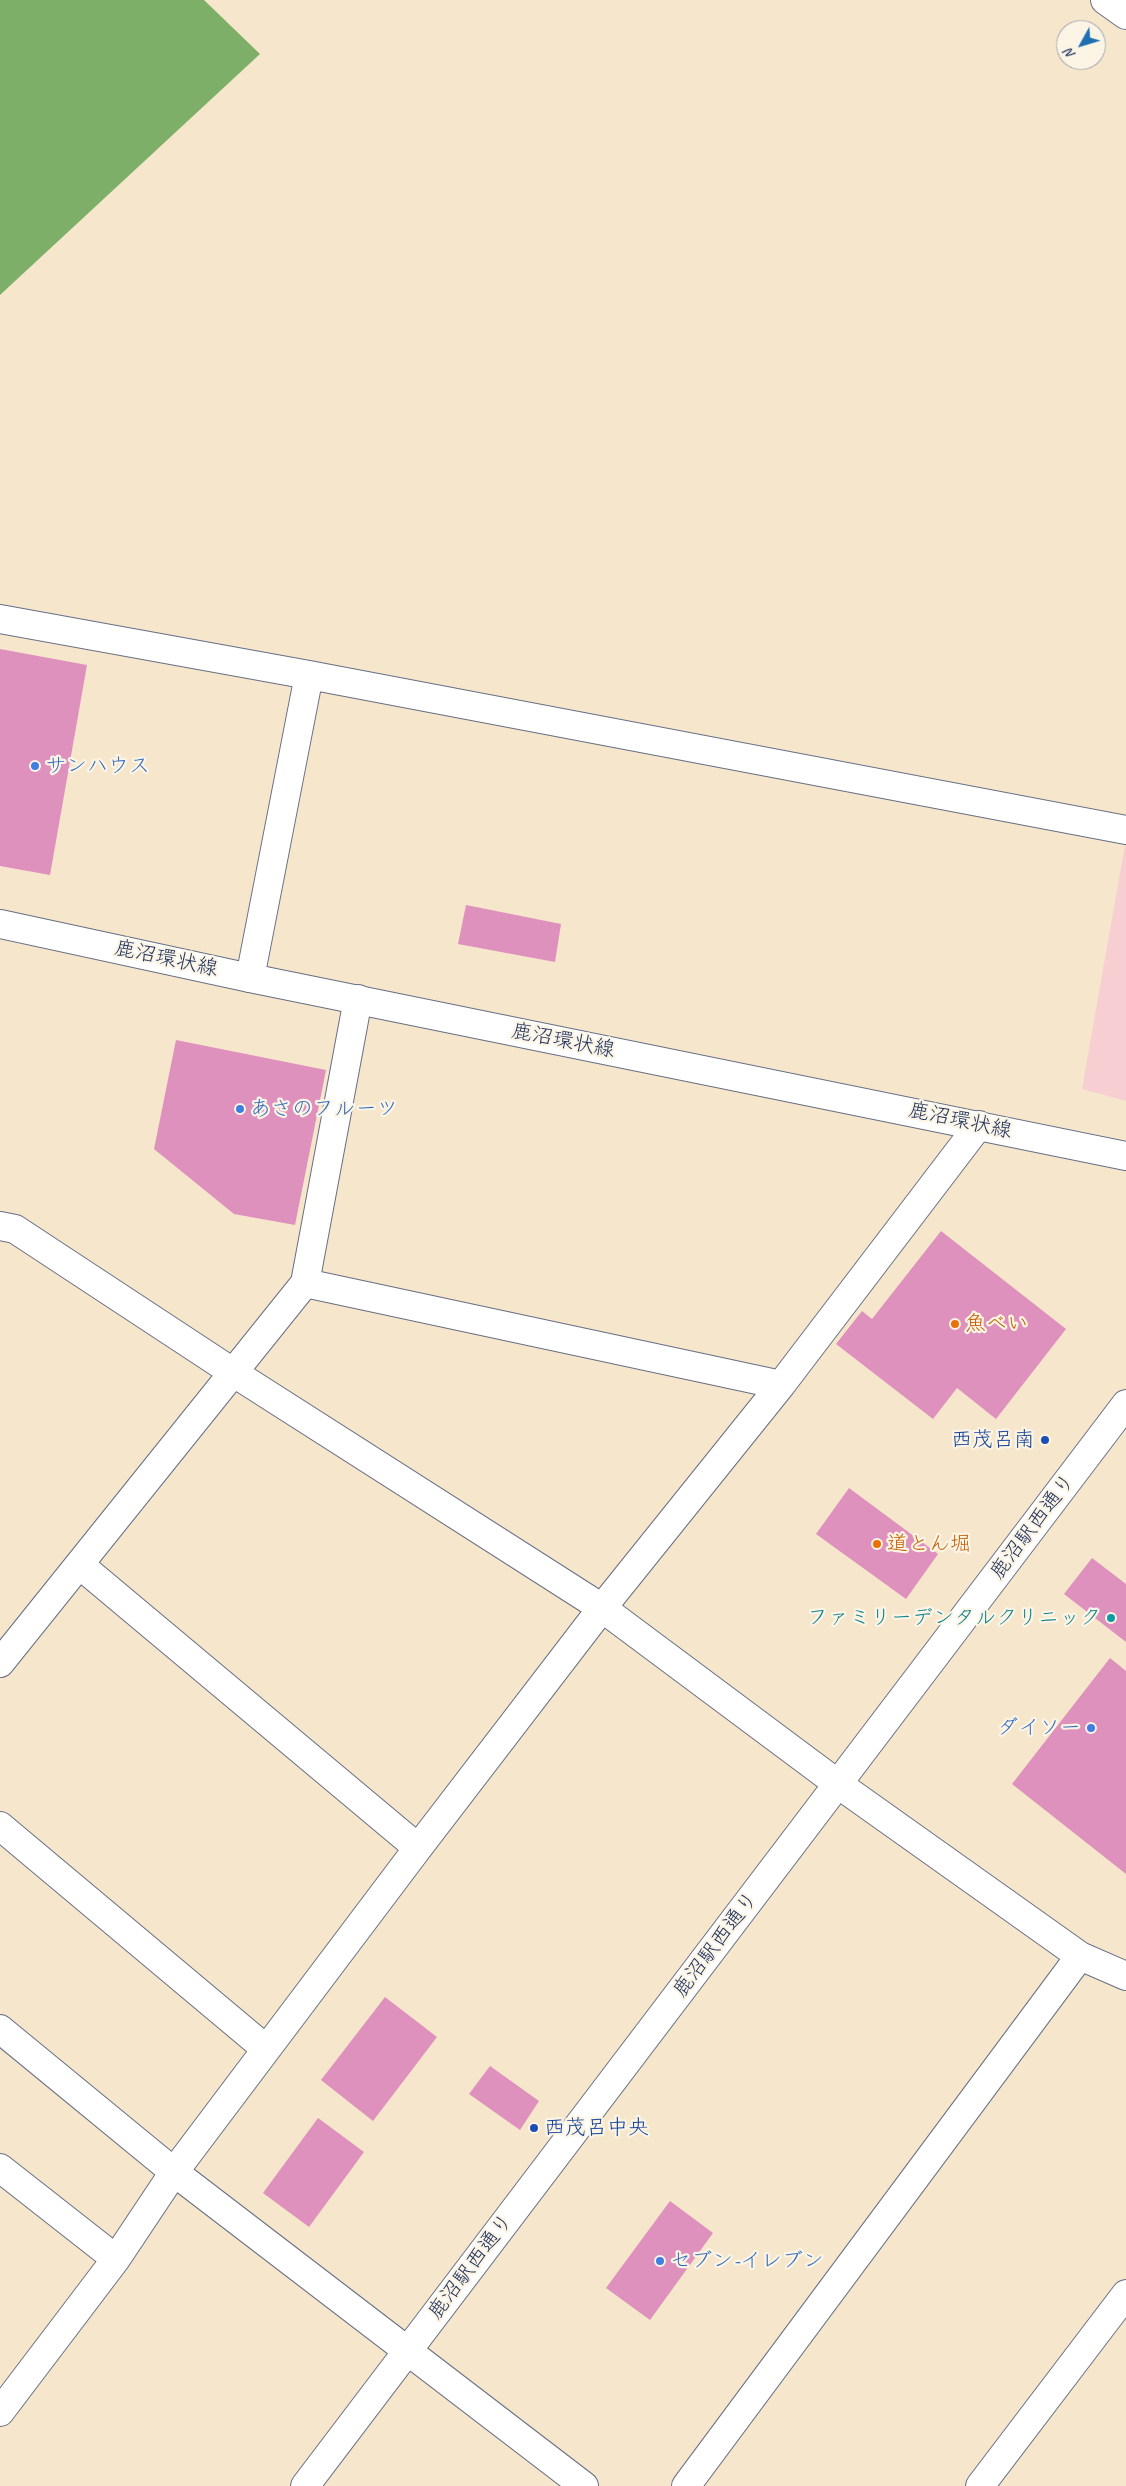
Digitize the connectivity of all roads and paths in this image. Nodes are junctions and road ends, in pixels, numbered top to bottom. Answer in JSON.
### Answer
{"nodes":[{"id":1,"x":1106,"y":0,"type":"edge"},
{"id":2,"x":1126,"y":15,"type":"edge"},
{"id":3,"x":0,"y":619,"type":"edge"},
{"id":4,"x":309,"y":675,"type":"junction"},
{"id":5,"x":1126,"y":830,"type":"edge"},
{"id":6,"x":0,"y":924,"type":"edge"},
{"id":7,"x":250,"y":978,"type":"junction"},
{"id":8,"x":358,"y":999,"type":"junction"},
{"id":9,"x":979,"y":1125,"type":"junction"},
{"id":10,"x":1126,"y":1156,"type":"edge"},
{"id":11,"x":5,"y":1234,"type":"edge"},
{"id":12,"x":305,"y":1283,"type":"junction"},
{"id":13,"x":234,"y":1373,"type":"junction"},
{"id":14,"x":781,"y":1385,"type":"junction"},
{"id":15,"x":1126,"y":1404,"type":"edge"},
{"id":16,"x":80,"y":1565,"type":"junction"},
{"id":17,"x":602,"y":1608,"type":"junction"},
{"id":18,"x":0,"y":1662,"type":"edge"},
{"id":19,"x":838,"y":1784,"type":"junction"},
{"id":20,"x":0,"y":1826,"type":"edge"},
{"id":21,"x":418,"y":1848,"type":"junction"},
{"id":22,"x":1080,"y":1956,"type":"junction"},
{"id":23,"x":1126,"y":1976,"type":"edge"},
{"id":24,"x":0,"y":2029,"type":"edge"},
{"id":25,"x":266,"y":2049,"type":"junction"},
{"id":26,"x":0,"y":2168,"type":"edge"},
{"id":27,"x":174,"y":2172,"type":"junction"},
{"id":28,"x":116,"y":2259,"type":"junction"},
{"id":29,"x":1126,"y":2294,"type":"edge"},
{"id":30,"x":407,"y":2351,"type":"junction"},
{"id":31,"x":0,"y":2412,"type":"edge"},
{"id":32,"x":305,"y":2486,"type":"edge"},
{"id":33,"x":584,"y":2486,"type":"edge"},
{"id":34,"x":686,"y":2486,"type":"edge"},
{"id":35,"x":980,"y":2486,"type":"edge"}],
"edges":[{"from":1,"to":2,"type":"street"},
{"from":3,"to":4,"type":"street"},
{"from":4,"to":5,"type":"street"},
{"from":4,"to":7,"type":"street"},
{"from":6,"to":7,"type":"street","name":"鹿沼環状線"},
{"from":7,"to":8,"type":"street","name":"鹿沼環状線"},
{"from":8,"to":9,"type":"street","name":"鹿沼環状線"},
{"from":8,"to":12,"type":"street"},
{"from":9,"to":10,"type":"street","name":"鹿沼環状線"},
{"from":9,"to":14,"type":"street"},
{"from":11,"to":13,"type":"street"},
{"from":12,"to":13,"type":"street"},
{"from":12,"to":14,"type":"street"},
{"from":13,"to":16,"type":"street"},
{"from":13,"to":17,"type":"street"},
{"from":14,"to":17,"type":"street"},
{"from":15,"to":19,"type":"street","name":"鹿沼駅西通り"},
{"from":16,"to":18,"type":"street"},
{"from":16,"to":21,"type":"street"},
{"from":17,"to":19,"type":"street"},
{"from":17,"to":21,"type":"street"},
{"from":19,"to":22,"type":"street"},
{"from":19,"to":30,"type":"street","name":"鹿沼駅西通り"},
{"from":20,"to":25,"type":"street"},
{"from":21,"to":25,"type":"street"},
{"from":22,"to":23,"type":"street"},
{"from":22,"to":34,"type":"street"},
{"from":24,"to":27,"type":"street"},
{"from":25,"to":27,"type":"street"},
{"from":26,"to":28,"type":"street"},
{"from":27,"to":28,"type":"street"},
{"from":27,"to":30,"type":"street"},
{"from":28,"to":31,"type":"street"},
{"from":29,"to":35,"type":"street"},
{"from":30,"to":32,"type":"street","name":"鹿沼駅西通り"},
{"from":30,"to":33,"type":"street"}]}
